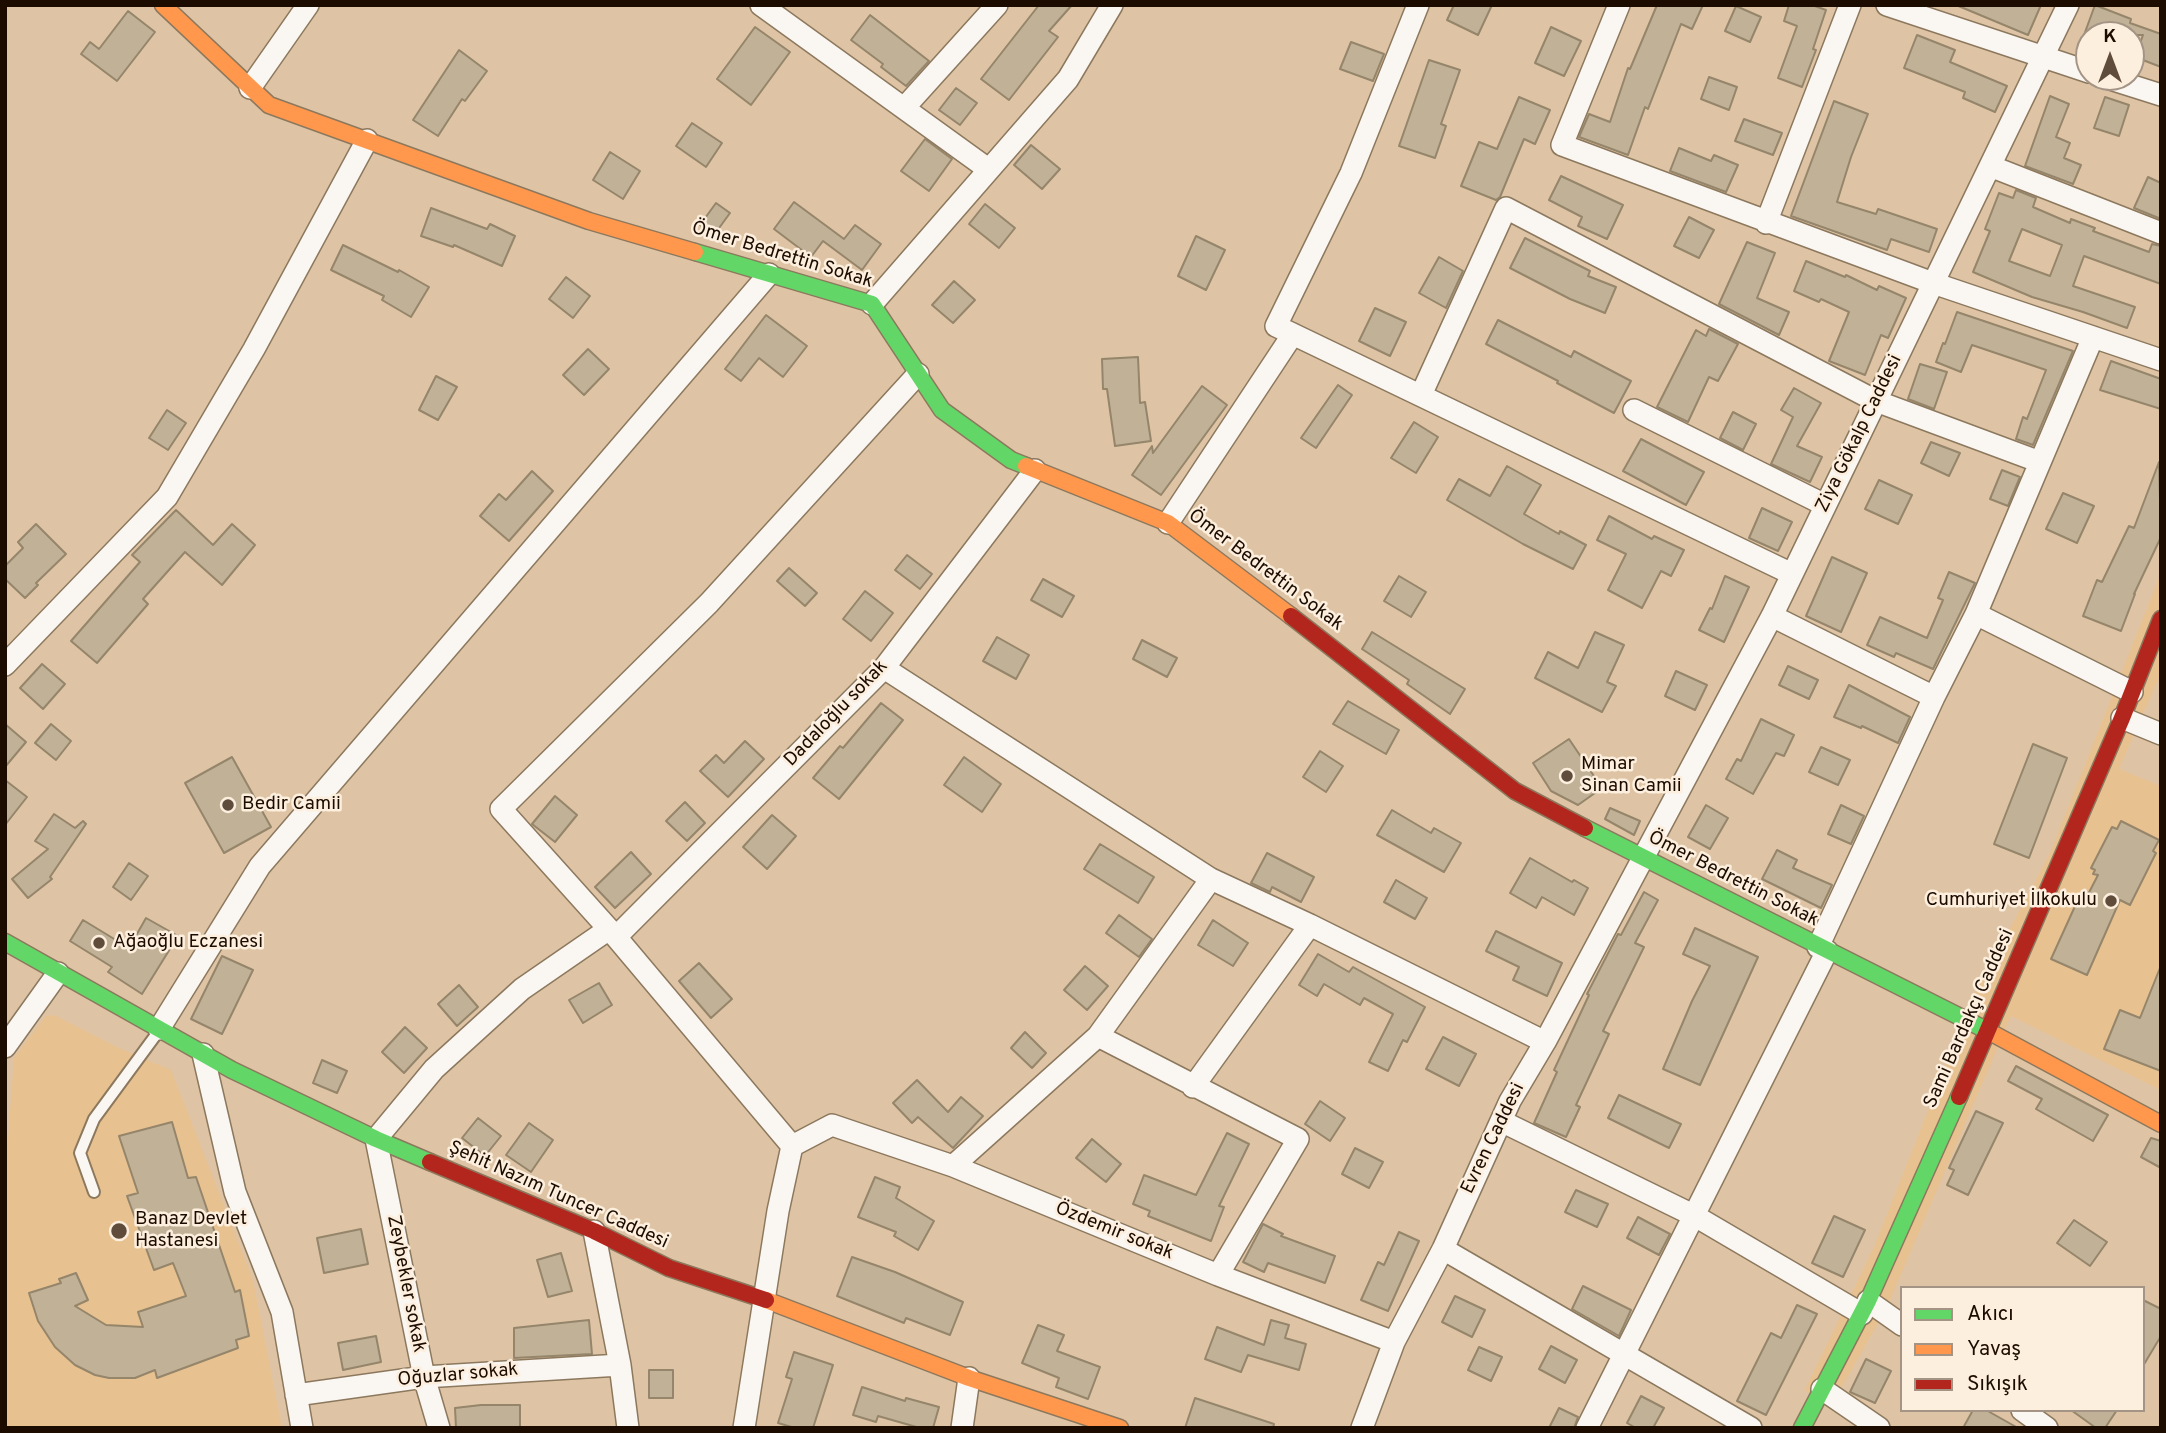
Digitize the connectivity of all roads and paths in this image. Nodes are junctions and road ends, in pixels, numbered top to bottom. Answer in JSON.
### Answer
{"nodes":[{"id":1,"x":163,"y":5,"type":"edge"},
{"id":2,"x":308,"y":5,"type":"edge"},
{"id":3,"x":761,"y":5,"type":"edge"},
{"id":4,"x":997,"y":5,"type":"edge"},
{"id":5,"x":1112,"y":5,"type":"edge"},
{"id":6,"x":1418,"y":5,"type":"edge"},
{"id":7,"x":1619,"y":5,"type":"edge"},
{"id":8,"x":1850,"y":5,"type":"edge"},
{"id":9,"x":1887,"y":5,"type":"edge"},
{"id":10,"x":2068,"y":5,"type":"edge"},
{"id":11,"x":2043,"y":57,"type":"junction"},
{"id":12,"x":2075,"y":67,"type":"edge"},
{"id":13,"x":250,"y":88,"type":"junction"},
{"id":14,"x":904,"y":108,"type":"junction"},
{"id":15,"x":367,"y":141,"type":"junction"},
{"id":16,"x":1990,"y":166,"type":"junction"},
{"id":17,"x":988,"y":169,"type":"junction"},
{"id":18,"x":1766,"y":223,"type":"junction"},
{"id":19,"x":2161,"y":233,"type":"edge"},
{"id":20,"x":769,"y":274,"type":"junction"},
{"id":21,"x":1933,"y":283,"type":"junction"},
{"id":22,"x":872,"y":304,"type":"junction"},
{"id":23,"x":1293,"y":334,"type":"junction"},
{"id":24,"x":2093,"y":337,"type":"junction"},
{"id":25,"x":2161,"y":360,"type":"edge"},
{"id":26,"x":918,"y":374,"type":"junction"},
{"id":27,"x":1421,"y":396,"type":"junction"},
{"id":28,"x":1876,"y":401,"type":"junction"},
{"id":29,"x":1634,"y":410,"type":"dead end"},
{"id":30,"x":2040,"y":462,"type":"junction"},
{"id":31,"x":1035,"y":470,"type":"junction"},
{"id":32,"x":1825,"y":505,"type":"junction"},
{"id":33,"x":1168,"y":523,"type":"junction"},
{"id":34,"x":1792,"y":573,"type":"junction"},
{"id":35,"x":1976,"y":614,"type":"junction"},
{"id":36,"x":1772,"y":616,"type":"junction"},
{"id":37,"x":2161,"y":619,"type":"edge"},
{"id":38,"x":5,"y":665,"type":"edge"},
{"id":39,"x":884,"y":668,"type":"junction"},
{"id":40,"x":2133,"y":692,"type":"junction"},
{"id":41,"x":1934,"y":697,"type":"junction"},
{"id":42,"x":2122,"y":718,"type":"junction"},
{"id":43,"x":2161,"y":734,"type":"edge"},
{"id":44,"x":1642,"y":859,"type":"junction"},
{"id":45,"x":1211,"y":879,"type":"junction"},
{"id":46,"x":1310,"y":925,"type":"junction"},
{"id":47,"x":612,"y":933,"type":"junction"},
{"id":48,"x":5,"y":943,"type":"edge"},
{"id":49,"x":1823,"y":949,"type":"junction"},
{"id":50,"x":58,"y":973,"type":"junction"},
{"id":51,"x":159,"y":1029,"type":"junction"},
{"id":52,"x":1988,"y":1031,"type":"junction"},
{"id":53,"x":1098,"y":1036,"type":"junction"},
{"id":54,"x":1545,"y":1042,"type":"junction"},
{"id":55,"x":5,"y":1047,"type":"edge"},
{"id":56,"x":203,"y":1054,"type":"junction"},
{"id":57,"x":1193,"y":1087,"type":"junction"},
{"id":58,"x":1501,"y":1121,"type":"junction"},
{"id":59,"x":2161,"y":1124,"type":"edge"},
{"id":60,"x":376,"y":1139,"type":"junction"},
{"id":61,"x":792,"y":1146,"type":"junction"},
{"id":62,"x":953,"y":1166,"type":"junction"},
{"id":63,"x":94,"y":1192,"type":"dead end"},
{"id":64,"x":1695,"y":1216,"type":"junction"},
{"id":65,"x":594,"y":1231,"type":"junction"},
{"id":66,"x":1443,"y":1249,"type":"junction"},
{"id":67,"x":1218,"y":1275,"type":"junction"},
{"id":68,"x":765,"y":1300,"type":"junction"},
{"id":69,"x":1865,"y":1308,"type":"junction"},
{"id":70,"x":1900,"y":1324,"type":"edge"},
{"id":71,"x":1394,"y":1342,"type":"junction"},
{"id":72,"x":1626,"y":1353,"type":"junction"},
{"id":73,"x":620,"y":1365,"type":"junction"},
{"id":74,"x":424,"y":1377,"type":"junction"},
{"id":75,"x":970,"y":1378,"type":"junction"},
{"id":76,"x":1822,"y":1389,"type":"junction"},
{"id":77,"x":296,"y":1395,"type":"junction"},
{"id":78,"x":2025,"y":1412,"type":"edge"},
{"id":79,"x":302,"y":1428,"type":"edge"},
{"id":80,"x":439,"y":1428,"type":"edge"},
{"id":81,"x":628,"y":1428,"type":"edge"},
{"id":82,"x":744,"y":1428,"type":"edge"},
{"id":83,"x":962,"y":1428,"type":"edge"},
{"id":84,"x":1120,"y":1428,"type":"edge"},
{"id":85,"x":1362,"y":1428,"type":"edge"},
{"id":86,"x":1587,"y":1428,"type":"edge"},
{"id":87,"x":1751,"y":1428,"type":"edge"},
{"id":88,"x":1802,"y":1428,"type":"edge"},
{"id":89,"x":1880,"y":1428,"type":"edge"},
{"id":90,"x":2047,"y":1428,"type":"edge"}],
"edges":[{"from":1,"to":13,"type":"street","name":"Ömer Bedrettin Sokak"},
{"from":2,"to":13,"type":"street"},
{"from":3,"to":14,"type":"street"},
{"from":4,"to":14,"type":"street"},
{"from":5,"to":17,"type":"street"},
{"from":6,"to":23,"type":"street"},
{"from":7,"to":18,"type":"street"},
{"from":8,"to":18,"type":"street"},
{"from":9,"to":11,"type":"street"},
{"from":10,"to":11,"type":"street","name":"Ziya Gökalp Caddesi"},
{"from":11,"to":12,"type":"street"},
{"from":11,"to":16,"type":"street","name":"Ziya Gökalp Caddesi"},
{"from":13,"to":15,"type":"street","name":"Ömer Bedrettin Sokak"},
{"from":14,"to":17,"type":"street"},
{"from":15,"to":20,"type":"street","name":"Ömer Bedrettin Sokak"},
{"from":15,"to":38,"type":"street"},
{"from":16,"to":19,"type":"street"},
{"from":16,"to":21,"type":"street","name":"Ziya Gökalp Caddesi"},
{"from":17,"to":22,"type":"street"},
{"from":18,"to":21,"type":"street"},
{"from":20,"to":22,"type":"street","name":"Ömer Bedrettin Sokak"},
{"from":20,"to":51,"type":"street"},
{"from":21,"to":24,"type":"street"},
{"from":21,"to":28,"type":"street","name":"Ziya Gökalp Caddesi"},
{"from":22,"to":26,"type":"street","name":"Ömer Bedrettin Sokak"},
{"from":23,"to":27,"type":"street"},
{"from":23,"to":33,"type":"street"},
{"from":24,"to":25,"type":"street"},
{"from":24,"to":30,"type":"street"},
{"from":26,"to":31,"type":"street","name":"Ömer Bedrettin Sokak"},
{"from":26,"to":47,"type":"street"},
{"from":27,"to":28,"type":"street"},
{"from":27,"to":34,"type":"street"},
{"from":28,"to":30,"type":"street"},
{"from":28,"to":32,"type":"street","name":"Ziya Gökalp Caddesi"},
{"from":29,"to":32,"type":"street"},
{"from":30,"to":35,"type":"street"},
{"from":31,"to":33,"type":"street","name":"Ömer Bedrettin Sokak"},
{"from":31,"to":39,"type":"street","name":"Dadaloğlu sokak"},
{"from":32,"to":34,"type":"street","name":"Ziya Gökalp Caddesi"},
{"from":33,"to":44,"type":"street","name":"Ömer Bedrettin Sokak"},
{"from":34,"to":36,"type":"street","name":"Ziya Gökalp Caddesi"},
{"from":35,"to":40,"type":"street"},
{"from":35,"to":41,"type":"street"},
{"from":36,"to":41,"type":"street"},
{"from":36,"to":44,"type":"street","name":"Ziya Gökalp Caddesi"},
{"from":37,"to":40,"type":"street","name":"Sami Bardakçı Caddesi"},
{"from":39,"to":45,"type":"street"},
{"from":39,"to":47,"type":"street","name":"Dadaloğlu sokak"},
{"from":40,"to":42,"type":"street","name":"Sami Bardakçı Caddesi"},
{"from":41,"to":49,"type":"street"},
{"from":42,"to":43,"type":"street"},
{"from":42,"to":52,"type":"street","name":"Sami Bardakçı Caddesi"},
{"from":44,"to":49,"type":"street","name":"Ömer Bedrettin Sokak"},
{"from":44,"to":54,"type":"street","name":"Evren Caddesi"},
{"from":45,"to":46,"type":"street"},
{"from":45,"to":53,"type":"street"},
{"from":46,"to":54,"type":"street"},
{"from":46,"to":57,"type":"street"},
{"from":47,"to":60,"type":"street","name":"Dadaloğlu sokak"},
{"from":47,"to":61,"type":"street"},
{"from":48,"to":50,"type":"street","name":"Şehit Nazım Tuncer Caddesi"},
{"from":49,"to":52,"type":"street","name":"Ömer Bedrettin Sokak"},
{"from":49,"to":64,"type":"street"},
{"from":50,"to":51,"type":"street","name":"Şehit Nazım Tuncer Caddesi"},
{"from":50,"to":55,"type":"street"},
{"from":51,"to":56,"type":"street","name":"Şehit Nazım Tuncer Caddesi"},
{"from":51,"to":63,"type":"lane"},
{"from":52,"to":59,"type":"street","name":"Ömer Bedrettin Sokak"},
{"from":52,"to":69,"type":"street","name":"Sami Bardakçı Caddesi"},
{"from":53,"to":57,"type":"street"},
{"from":53,"to":62,"type":"street"},
{"from":54,"to":58,"type":"street","name":"Evren Caddesi"},
{"from":56,"to":60,"type":"street","name":"Şehit Nazım Tuncer Caddesi"},
{"from":56,"to":77,"type":"street"},
{"from":57,"to":67,"type":"street"},
{"from":58,"to":64,"type":"street"},
{"from":58,"to":66,"type":"street","name":"Evren Caddesi"},
{"from":60,"to":65,"type":"street","name":"Şehit Nazım Tuncer Caddesi"},
{"from":60,"to":74,"type":"street","name":"Zeybekler sokak"},
{"from":61,"to":62,"type":"street","name":"Özdemir sokak"},
{"from":61,"to":68,"type":"street"},
{"from":62,"to":67,"type":"street","name":"Özdemir sokak"},
{"from":64,"to":69,"type":"street"},
{"from":64,"to":72,"type":"street"},
{"from":65,"to":68,"type":"street","name":"Şehit Nazım Tuncer Caddesi"},
{"from":65,"to":73,"type":"street"},
{"from":66,"to":71,"type":"street","name":"Evren Caddesi"},
{"from":66,"to":72,"type":"street"},
{"from":67,"to":71,"type":"street","name":"Özdemir sokak"},
{"from":68,"to":75,"type":"street","name":"Şehit Nazım Tuncer Caddesi"},
{"from":68,"to":82,"type":"street"},
{"from":69,"to":70,"type":"street"},
{"from":69,"to":76,"type":"street","name":"Sami Bardakçı Caddesi"},
{"from":71,"to":85,"type":"street","name":"Evren Caddesi"},
{"from":72,"to":86,"type":"street"},
{"from":72,"to":87,"type":"street"},
{"from":73,"to":74,"type":"street","name":"Oğuzlar sokak"},
{"from":73,"to":81,"type":"street"},
{"from":74,"to":77,"type":"street","name":"Oğuzlar sokak"},
{"from":74,"to":80,"type":"street","name":"Zeybekler sokak"},
{"from":75,"to":83,"type":"street"},
{"from":75,"to":84,"type":"street","name":"Şehit Nazım Tuncer Caddesi"},
{"from":76,"to":88,"type":"street","name":"Sami Bardakçı Caddesi"},
{"from":76,"to":89,"type":"street"},
{"from":77,"to":79,"type":"street"},
{"from":78,"to":90,"type":"street"}]}
